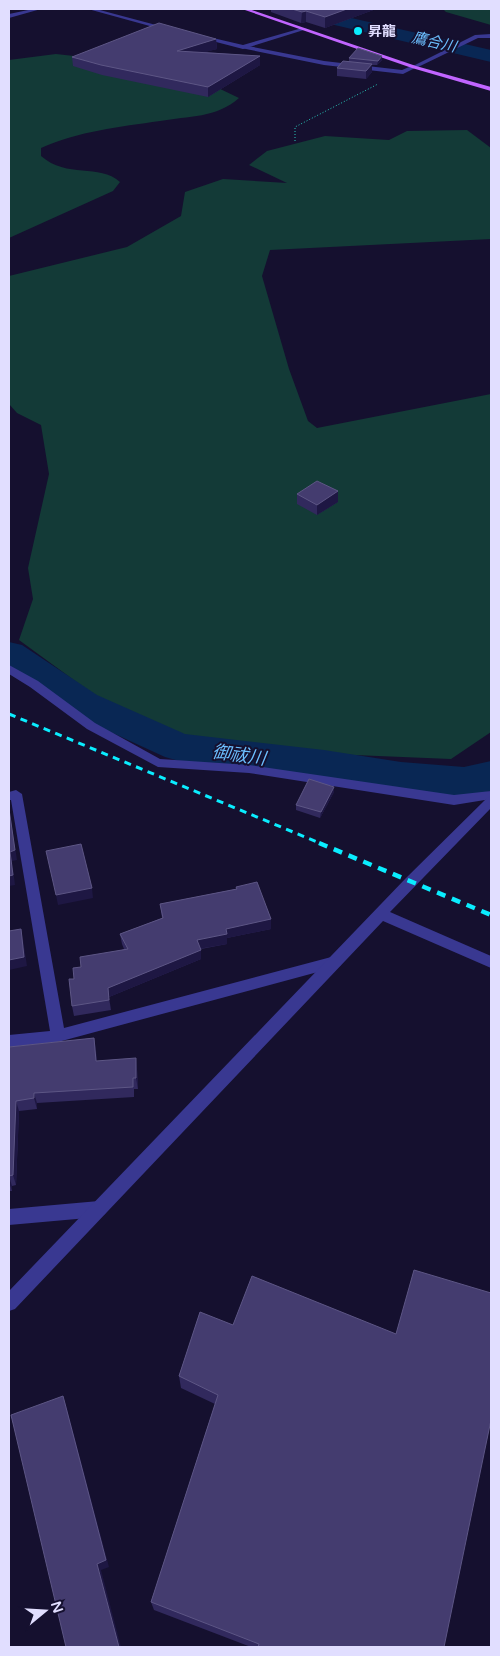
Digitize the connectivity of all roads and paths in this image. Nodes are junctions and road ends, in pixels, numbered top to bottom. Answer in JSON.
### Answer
{"nodes":[{"id":1,"x":38,"y":9,"type":"edge"},
{"id":2,"x":91,"y":9,"type":"edge"},
{"id":3,"x":245,"y":9,"type":"edge"},
{"id":4,"x":9,"y":16,"type":"edge"},
{"id":5,"x":304,"y":29,"type":"junction"},
{"id":6,"x":172,"y":30,"type":"edge"},
{"id":7,"x":190,"y":34,"type":"edge"},
{"id":8,"x":491,"y":36,"type":"edge"},
{"id":9,"x":243,"y":47,"type":"junction"},
{"id":10,"x":414,"y":67,"type":"junction"},
{"id":11,"x":404,"y":72,"type":"junction"},
{"id":12,"x":491,"y":89,"type":"edge"},
{"id":13,"x":295,"y":141,"type":"dead end"},
{"id":14,"x":9,"y":669,"type":"edge"},
{"id":15,"x":491,"y":795,"type":"edge"},
{"id":16,"x":9,"y":796,"type":"edge"},
{"id":17,"x":491,"y":801,"type":"edge"},
{"id":18,"x":381,"y":914,"type":"junction"},
{"id":19,"x":335,"y":962,"type":"junction"},
{"id":20,"x":491,"y":962,"type":"edge"},
{"id":21,"x":58,"y":1036,"type":"junction"},
{"id":22,"x":9,"y":1042,"type":"edge"},
{"id":23,"x":99,"y":1209,"type":"junction"},
{"id":24,"x":9,"y":1217,"type":"edge"},
{"id":25,"x":9,"y":1303,"type":"edge"}],
"edges":[{"from":1,"to":4,"type":"street"},
{"from":2,"to":6,"type":"street"},
{"from":3,"to":5,"type":"main road"},
{"from":5,"to":9,"type":"street"},
{"from":5,"to":10,"type":"main road"},
{"from":7,"to":9,"type":"street"},
{"from":8,"to":10,"type":"street"},
{"from":9,"to":11,"type":"street"},
{"from":10,"to":11,"type":"street"},
{"from":10,"to":12,"type":"main road"},
{"from":11,"to":13,"type":"path"},
{"from":14,"to":15,"type":"street"},
{"from":16,"to":21,"type":"street"},
{"from":17,"to":18,"type":"street"},
{"from":18,"to":19,"type":"street"},
{"from":18,"to":20,"type":"street"},
{"from":19,"to":21,"type":"street"},
{"from":19,"to":23,"type":"street"},
{"from":21,"to":22,"type":"street"},
{"from":23,"to":24,"type":"street"},
{"from":23,"to":25,"type":"street"}]}
